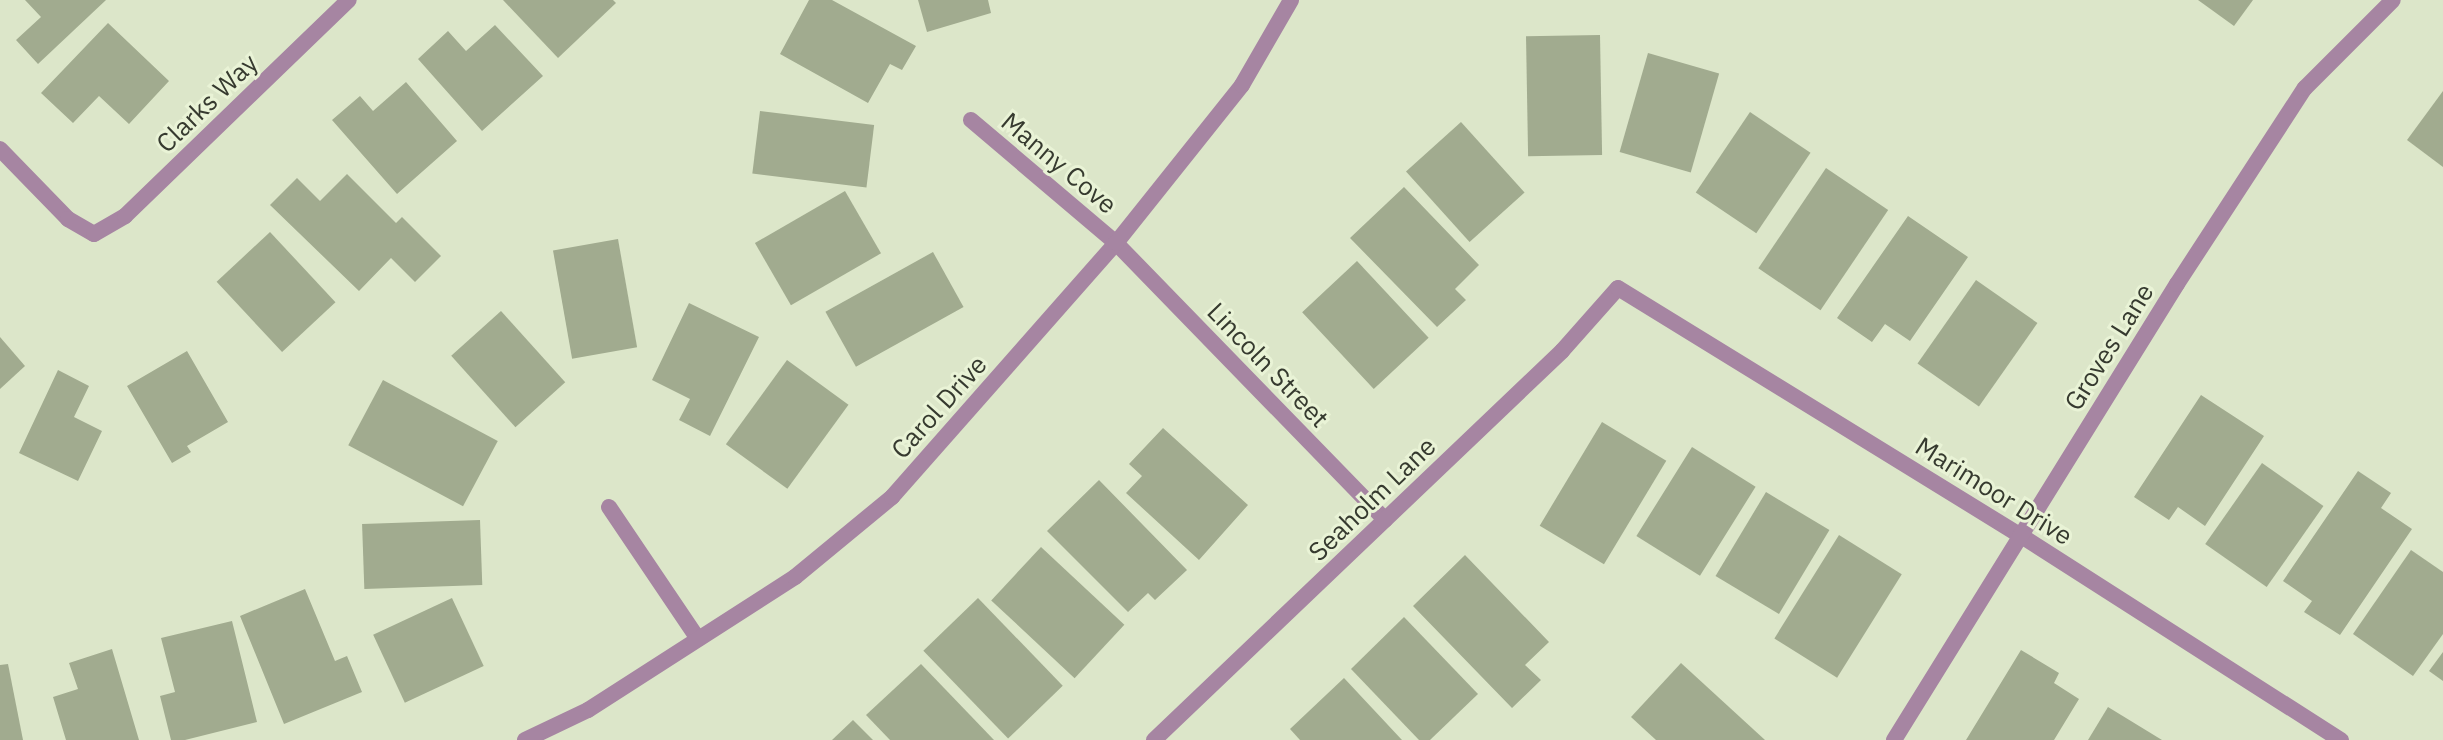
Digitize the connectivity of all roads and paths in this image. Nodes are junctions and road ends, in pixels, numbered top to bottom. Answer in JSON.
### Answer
{"nodes":[{"id":1,"x":349,"y":0,"type":"edge"},
{"id":2,"x":1291,"y":0,"type":"edge"},
{"id":3,"x":2393,"y":0,"type":"edge"},
{"id":4,"x":971,"y":120,"type":"dead end"},
{"id":5,"x":0,"y":149,"type":"edge"},
{"id":6,"x":1116,"y":243,"type":"junction"},
{"id":7,"x":1618,"y":288,"type":"joint"},
{"id":8,"x":609,"y":507,"type":"dead end"},
{"id":9,"x":1385,"y":520,"type":"junction"},
{"id":10,"x":2020,"y":535,"type":"junction"},
{"id":11,"x":698,"y":639,"type":"junction"},
{"id":12,"x":525,"y":740,"type":"edge"},
{"id":13,"x":1154,"y":740,"type":"edge"},
{"id":14,"x":1894,"y":740,"type":"edge"},
{"id":15,"x":2341,"y":740,"type":"edge"}],
"edges":[{"from":1,"to":5,"type":"street","name":"Clarks Way"},
{"from":2,"to":6,"type":"street","name":"Carol Drive"},
{"from":3,"to":10,"type":"street","name":"Groves Lane"},
{"from":4,"to":6,"type":"street","name":"Manny Cove"},
{"from":6,"to":9,"type":"street","name":"Lincoln Street"},
{"from":6,"to":11,"type":"street","name":"Carol Drive"},
{"from":7,"to":9,"type":"street","name":"Seaholm Lane"},
{"from":7,"to":10,"type":"street","name":"Marimoor Drive"},
{"from":8,"to":11,"type":"street"},
{"from":9,"to":13,"type":"street","name":"Seaholm Lane"},
{"from":10,"to":14,"type":"street","name":"Groves Lane"},
{"from":10,"to":15,"type":"street","name":"Marimoor Drive"},
{"from":11,"to":12,"type":"street","name":"Carol Drive"}]}
